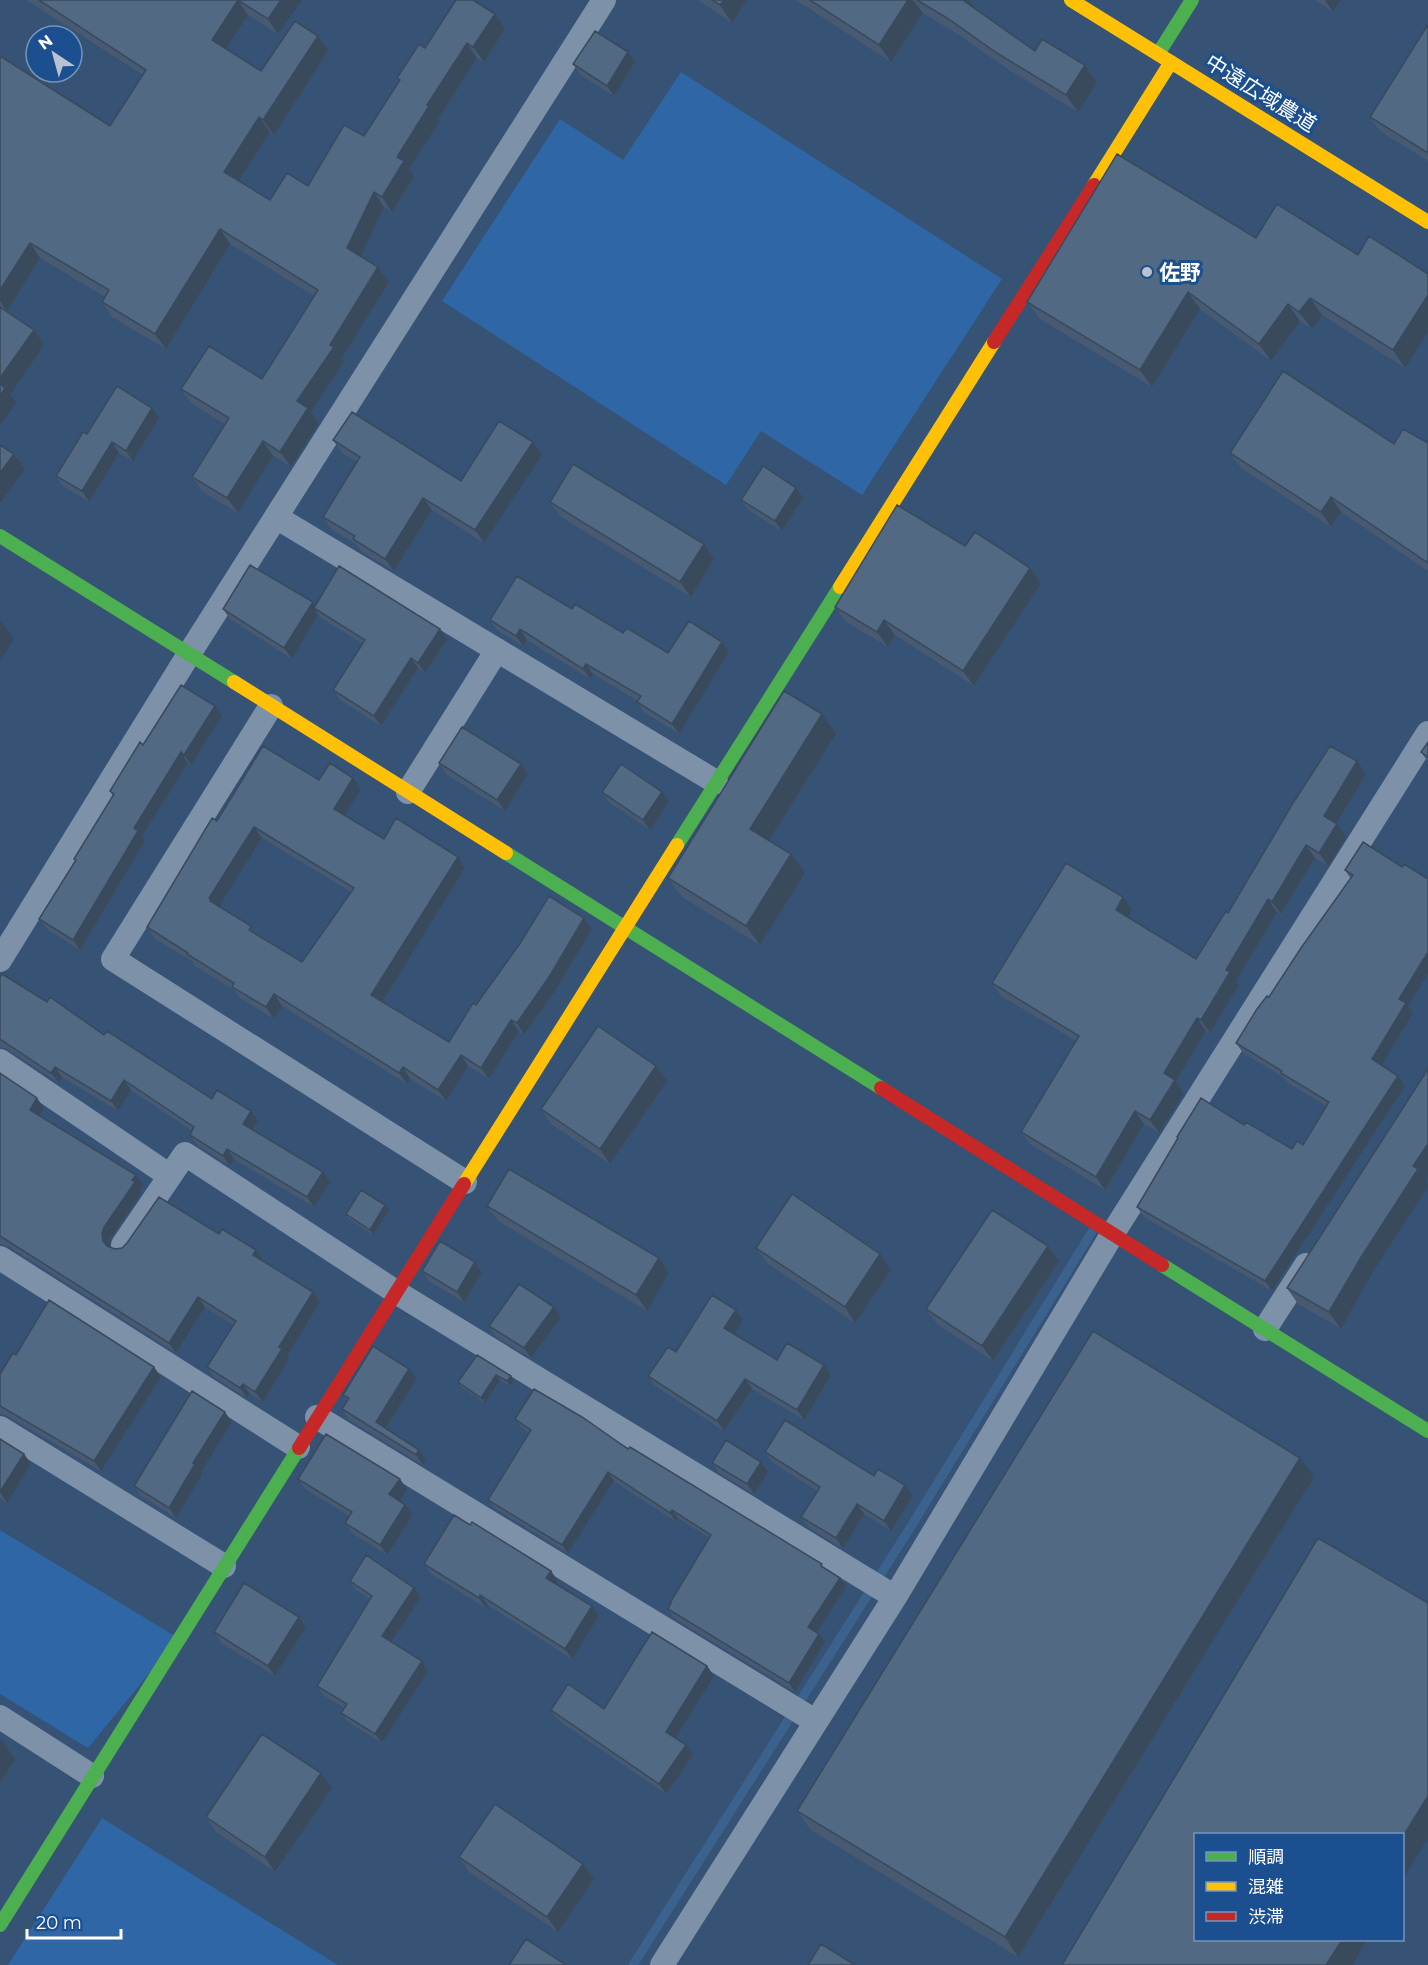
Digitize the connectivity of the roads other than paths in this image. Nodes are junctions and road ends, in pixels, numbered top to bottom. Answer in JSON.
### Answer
{"nodes":[{"id":1,"x":604,"y":0,"type":"edge"},
{"id":2,"x":1071,"y":0,"type":"edge"},
{"id":3,"x":1192,"y":0,"type":"edge"},
{"id":4,"x":1158,"y":54,"type":"junction"},
{"id":5,"x":1171,"y":62,"type":"junction"},
{"id":6,"x":1428,"y":222,"type":"edge"},
{"id":7,"x":276,"y":517,"type":"junction"},
{"id":8,"x":0,"y":536,"type":"edge"},
{"id":9,"x":497,"y":650,"type":"junction"},
{"id":10,"x":189,"y":654,"type":"junction"},
{"id":11,"x":271,"y":706,"type":"junction"},
{"id":12,"x":1428,"y":733,"type":"edge"},
{"id":13,"x":716,"y":782,"type":"junction"},
{"id":14,"x":408,"y":792,"type":"junction"},
{"id":15,"x":625,"y":927,"type":"junction"},
{"id":16,"x":0,"y":960,"type":"edge"},
{"id":17,"x":0,"y":1061,"type":"edge"},
{"id":18,"x":170,"y":1176,"type":"junction"},
{"id":19,"x":465,"y":1182,"type":"junction"},
{"id":20,"x":1113,"y":1233,"type":"junction"},
{"id":21,"x":123,"y":1245,"type":"edge"},
{"id":22,"x":1317,"y":1248,"type":"edge"},
{"id":23,"x":0,"y":1258,"type":"edge"},
{"id":24,"x":396,"y":1292,"type":"junction"},
{"id":25,"x":1265,"y":1329,"type":"junction"},
{"id":26,"x":317,"y":1417,"type":"junction"},
{"id":27,"x":0,"y":1428,"type":"edge"},
{"id":28,"x":1428,"y":1431,"type":"edge"},
{"id":29,"x":298,"y":1447,"type":"junction"},
{"id":30,"x":224,"y":1566,"type":"junction"},
{"id":31,"x":890,"y":1595,"type":"junction"},
{"id":32,"x":0,"y":1718,"type":"edge"},
{"id":33,"x":810,"y":1718,"type":"junction"},
{"id":34,"x":92,"y":1776,"type":"junction"},
{"id":35,"x":0,"y":1925,"type":"edge"},
{"id":36,"x":662,"y":1965,"type":"edge"}],
"edges":[{"from":1,"to":7,"type":"street"},
{"from":2,"to":4,"type":"street","name":"中遠広域農道"},
{"from":3,"to":4,"type":"street"},
{"from":4,"to":5,"type":"street","name":"中遠広域農道"},
{"from":5,"to":6,"type":"street","name":"中遠広域農道"},
{"from":5,"to":13,"type":"street"},
{"from":7,"to":9,"type":"street"},
{"from":7,"to":10,"type":"street"},
{"from":8,"to":10,"type":"street"},
{"from":9,"to":13,"type":"street"},
{"from":9,"to":14,"type":"street"},
{"from":10,"to":11,"type":"street"},
{"from":10,"to":16,"type":"street"},
{"from":11,"to":14,"type":"street"},
{"from":11,"to":19,"type":"street"},
{"from":12,"to":20,"type":"street"},
{"from":13,"to":15,"type":"street"},
{"from":14,"to":15,"type":"street"},
{"from":15,"to":19,"type":"street"},
{"from":15,"to":20,"type":"street"},
{"from":17,"to":18,"type":"street"},
{"from":18,"to":21,"type":"street"},
{"from":18,"to":24,"type":"street"},
{"from":19,"to":24,"type":"street"},
{"from":20,"to":25,"type":"street"},
{"from":20,"to":31,"type":"street"},
{"from":22,"to":25,"type":"street"},
{"from":23,"to":29,"type":"street"},
{"from":24,"to":26,"type":"street"},
{"from":24,"to":31,"type":"street"},
{"from":25,"to":28,"type":"street"},
{"from":26,"to":29,"type":"street"},
{"from":26,"to":33,"type":"street"},
{"from":27,"to":30,"type":"street"},
{"from":29,"to":30,"type":"street"},
{"from":30,"to":34,"type":"street"},
{"from":31,"to":33,"type":"street"},
{"from":32,"to":34,"type":"street"},
{"from":33,"to":36,"type":"street"},
{"from":34,"to":35,"type":"street"}]}
